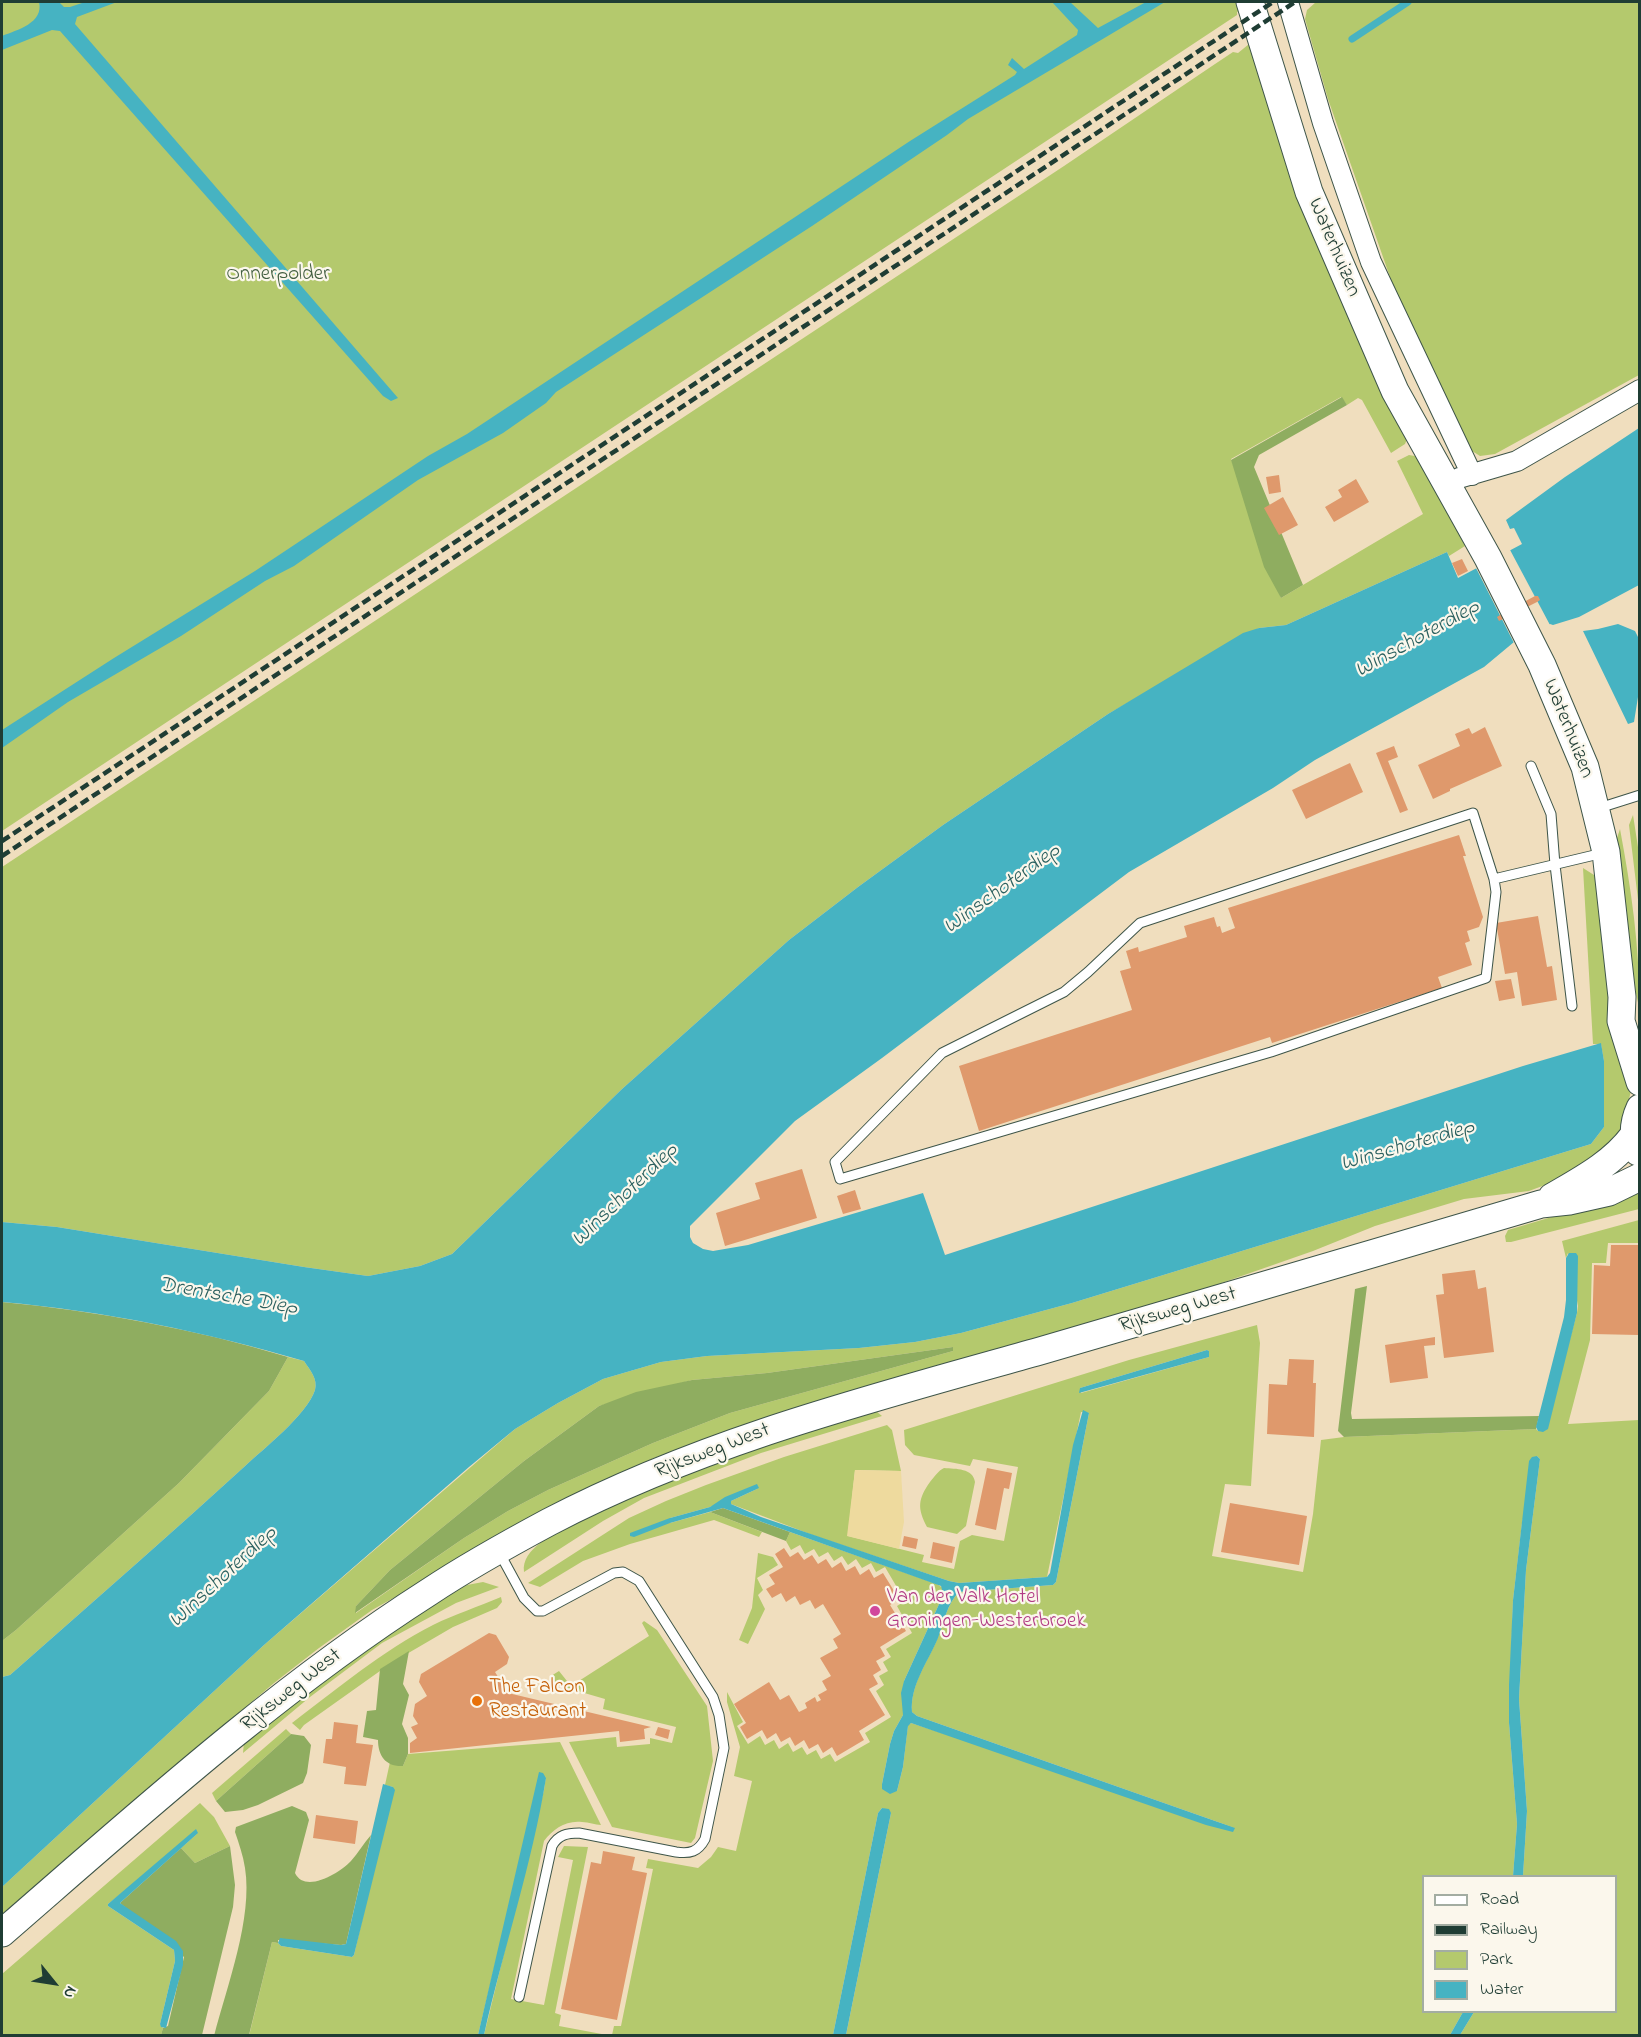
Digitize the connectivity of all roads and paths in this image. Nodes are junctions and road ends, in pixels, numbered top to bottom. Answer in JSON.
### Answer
{"nodes":[{"id":1,"x":1250,"y":2,"type":"edge"},
{"id":2,"x":1288,"y":2,"type":"edge"},
{"id":3,"x":1640,"y":390,"type":"edge"},
{"id":4,"x":1472,"y":475,"type":"junction"},
{"id":5,"x":1445,"y":483,"type":"junction"},
{"id":6,"x":1531,"y":766,"type":"dead end"},
{"id":7,"x":1640,"y":795,"type":"edge"},
{"id":8,"x":1596,"y":809,"type":"junction"},
{"id":9,"x":1606,"y":852,"type":"junction"},
{"id":10,"x":1555,"y":865,"type":"junction"},
{"id":11,"x":1494,"y":879,"type":"junction"},
{"id":12,"x":1622,"y":997,"type":"junction"},
{"id":13,"x":1572,"y":1006,"type":"dead end"},
{"id":14,"x":1640,"y":1024,"type":"edge"},
{"id":15,"x":1640,"y":1082,"type":"edge"},
{"id":16,"x":1640,"y":1108,"type":"edge"},
{"id":17,"x":1636,"y":1146,"type":"edge"},
{"id":18,"x":1640,"y":1177,"type":"edge"},
{"id":19,"x":1540,"y":1204,"type":"junction"},
{"id":20,"x":498,"y":1550,"type":"junction"},
{"id":21,"x":2,"y":1933,"type":"edge"},
{"id":22,"x":519,"y":1996,"type":"dead end"}],
"edges":[{"from":1,"to":5,"type":"main road","name":"Waterhuizen"},
{"from":2,"to":4,"type":"street","name":"Waterhuizen"},
{"from":3,"to":4,"type":"street"},
{"from":4,"to":5,"type":"street"},
{"from":5,"to":8,"type":"main road","name":"Waterhuizen"},
{"from":6,"to":10,"type":"lane"},
{"from":7,"to":8,"type":"lane"},
{"from":8,"to":9,"type":"main road","name":"Waterhuizen"},
{"from":9,"to":10,"type":"lane"},
{"from":9,"to":12,"type":"main road","name":"Waterhuizen"},
{"from":10,"to":11,"type":"lane"},
{"from":10,"to":13,"type":"lane"},
{"from":11,"to":11,"type":"lane"},
{"from":12,"to":14,"type":"main road","name":"Waterhuizen"},
{"from":12,"to":15,"type":"main road","name":"Waterhuizen"},
{"from":16,"to":17,"type":"main road"},
{"from":17,"to":19,"type":"main road","name":"Rijksweg West"},
{"from":18,"to":19,"type":"main road","name":"Rijksweg West"},
{"from":19,"to":20,"type":"main road","name":"Rijksweg West"},
{"from":20,"to":21,"type":"main road","name":"Rijksweg West"},
{"from":20,"to":22,"type":"lane"}]}
